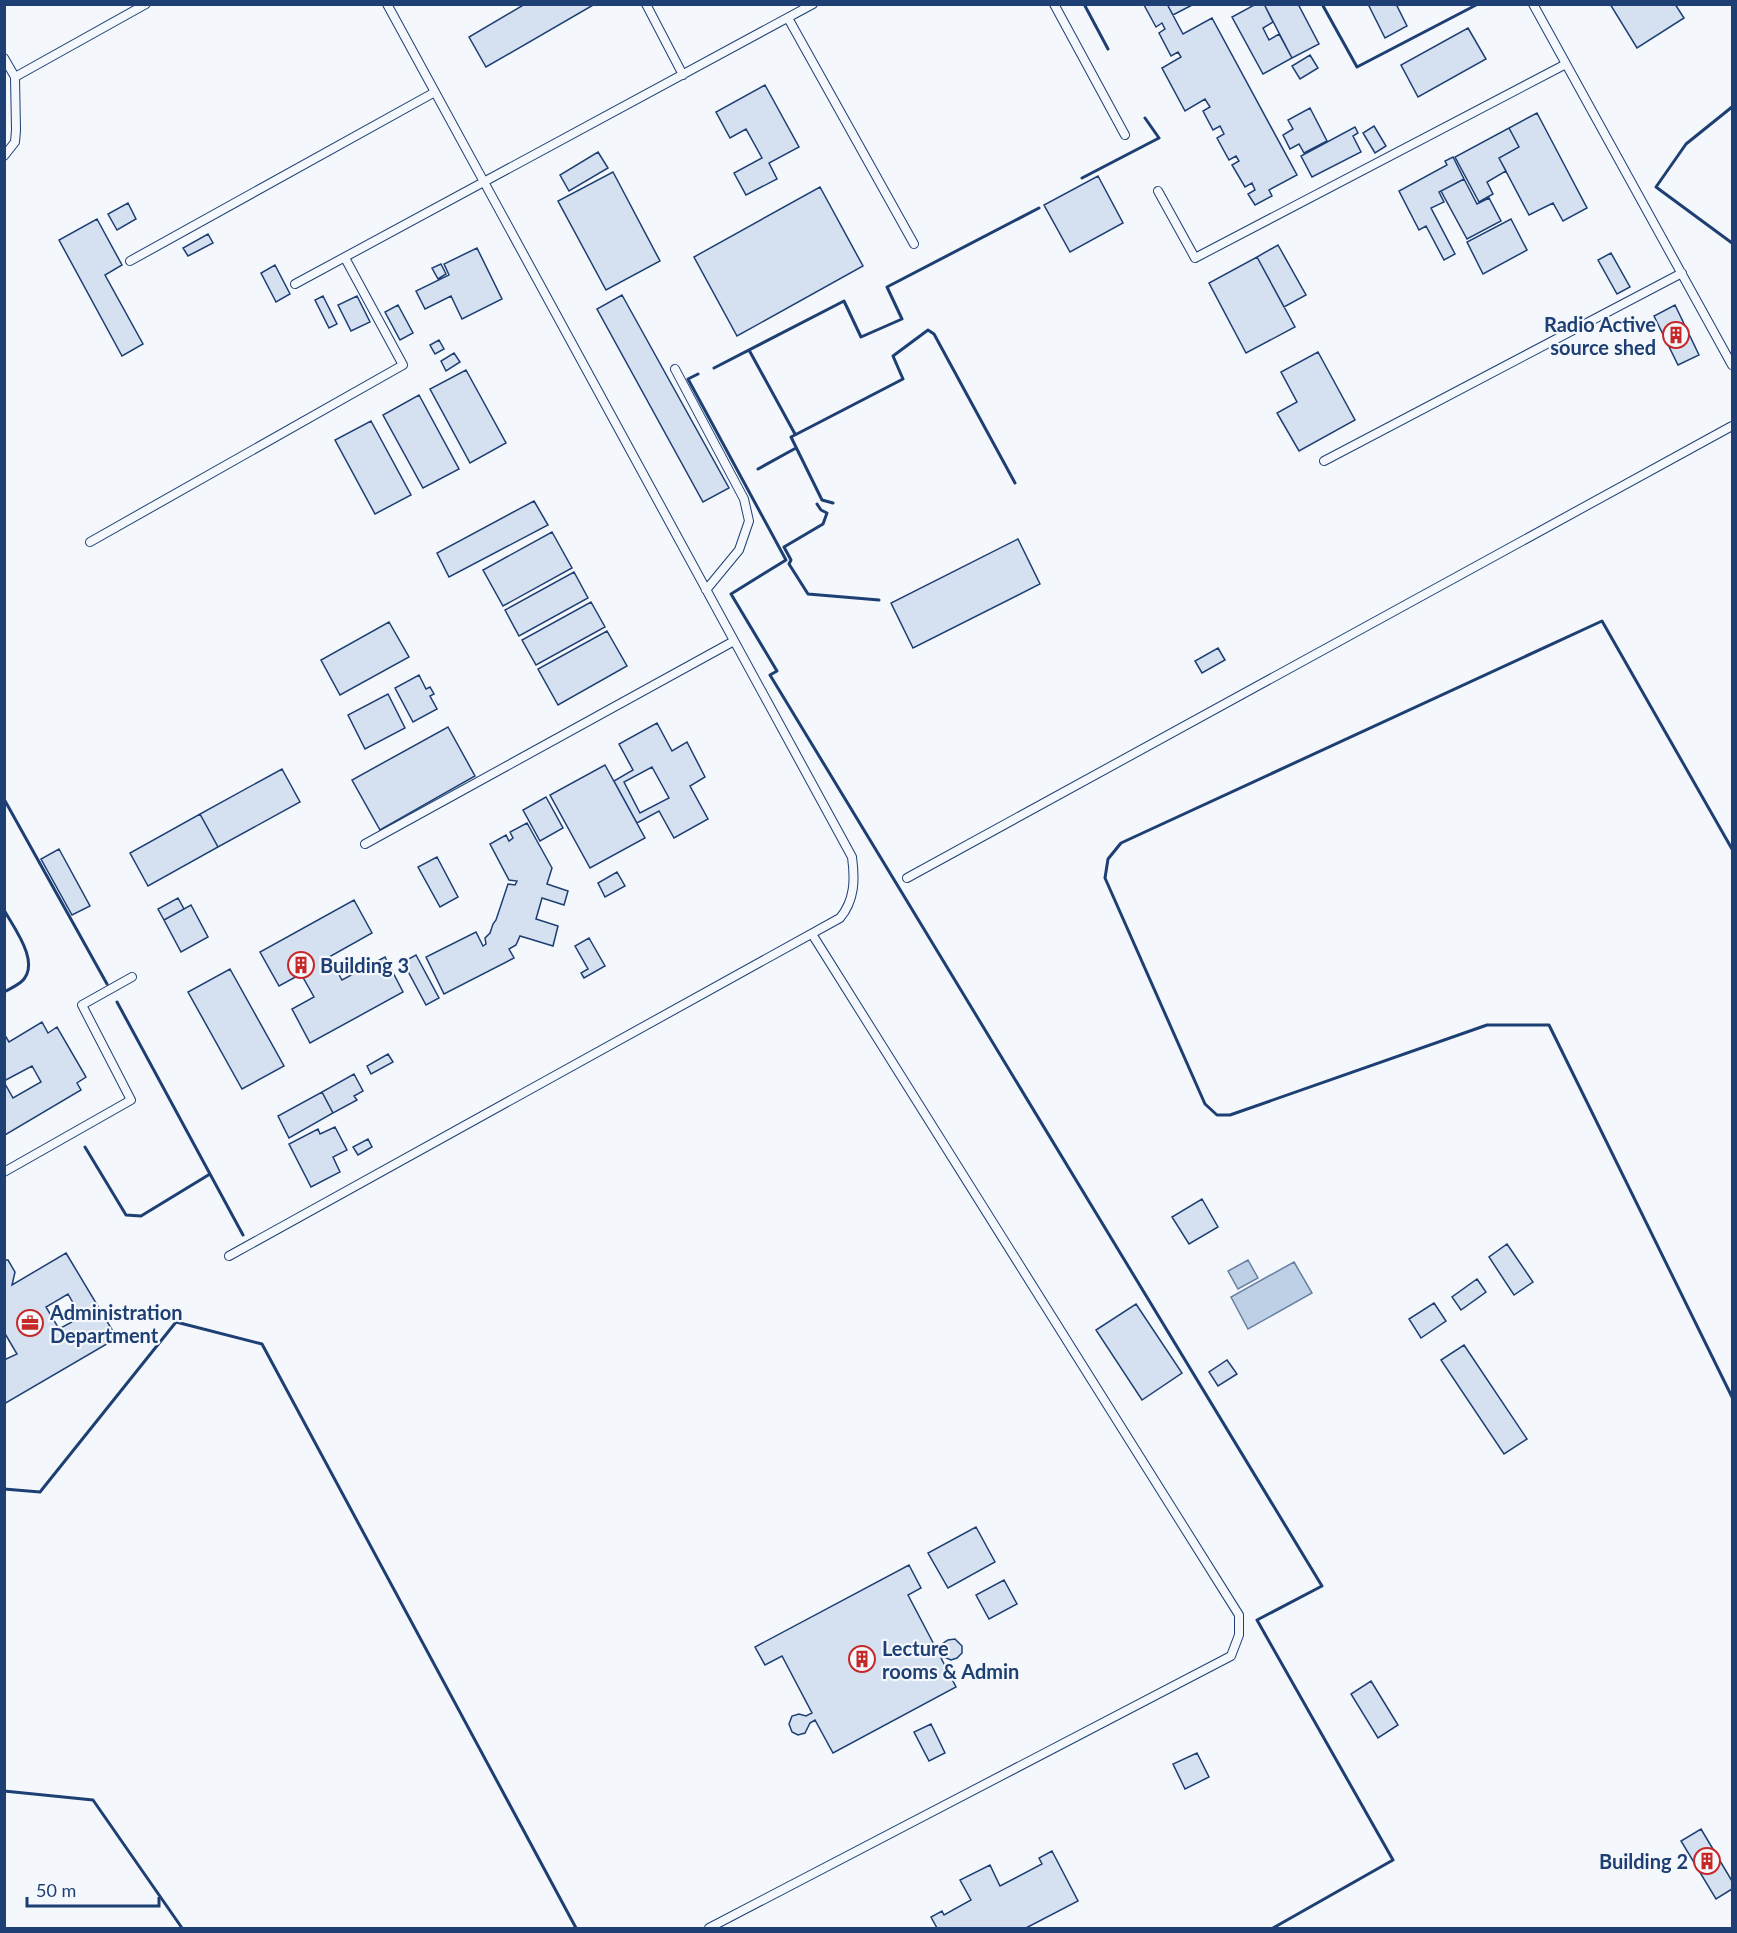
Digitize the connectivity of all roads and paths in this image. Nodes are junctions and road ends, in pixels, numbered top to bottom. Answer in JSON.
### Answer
{"nodes":[{"id":1,"x":146,"y":4,"type":"edge"},
{"id":2,"x":387,"y":4,"type":"edge"},
{"id":3,"x":646,"y":4,"type":"edge"},
{"id":4,"x":813,"y":4,"type":"edge"},
{"id":5,"x":1054,"y":4,"type":"edge"},
{"id":6,"x":1533,"y":4,"type":"edge"},
{"id":7,"x":788,"y":18,"type":"junction"},
{"id":8,"x":4,"y":58,"type":"edge"},
{"id":9,"x":1566,"y":64,"type":"junction"},
{"id":10,"x":683,"y":75,"type":"junction"},
{"id":11,"x":15,"y":77,"type":"junction"},
{"id":12,"x":435,"y":92,"type":"junction"},
{"id":13,"x":1125,"y":135,"type":"dead end"},
{"id":14,"x":4,"y":156,"type":"edge"},
{"id":15,"x":484,"y":183,"type":"junction"},
{"id":16,"x":1158,"y":191,"type":"dead end"},
{"id":17,"x":914,"y":244,"type":"dead end"},
{"id":18,"x":345,"y":258,"type":"junction"},
{"id":19,"x":130,"y":261,"type":"dead end"},
{"id":20,"x":1682,"y":273,"type":"junction"},
{"id":21,"x":296,"y":284,"type":"dead end"},
{"id":22,"x":1732,"y":365,"type":"edge"},
{"id":23,"x":675,"y":369,"type":"dead end"},
{"id":24,"x":1732,"y":426,"type":"edge"},
{"id":25,"x":1324,"y":461,"type":"dead end"},
{"id":26,"x":90,"y":542,"type":"dead end"},
{"id":27,"x":706,"y":590,"type":"junction"},
{"id":28,"x":734,"y":641,"type":"junction"},
{"id":29,"x":365,"y":844,"type":"dead end"},
{"id":30,"x":907,"y":878,"type":"dead end"},
{"id":31,"x":812,"y":934,"type":"junction"},
{"id":32,"x":132,"y":976,"type":"dead end"},
{"id":33,"x":4,"y":1172,"type":"edge"},
{"id":34,"x":229,"y":1256,"type":"dead end"},
{"id":35,"x":709,"y":1929,"type":"edge"}],
"edges":[{"from":1,"to":11,"type":"lane"},
{"from":2,"to":12,"type":"lane"},
{"from":3,"to":10,"type":"lane"},
{"from":4,"to":7,"type":"lane"},
{"from":5,"to":13,"type":"lane"},
{"from":6,"to":9,"type":"lane"},
{"from":7,"to":10,"type":"lane"},
{"from":7,"to":17,"type":"lane"},
{"from":8,"to":11,"type":"lane"},
{"from":9,"to":16,"type":"lane"},
{"from":9,"to":20,"type":"lane"},
{"from":10,"to":15,"type":"lane"},
{"from":11,"to":14,"type":"lane"},
{"from":12,"to":15,"type":"lane"},
{"from":12,"to":19,"type":"lane"},
{"from":15,"to":18,"type":"lane"},
{"from":15,"to":27,"type":"lane"},
{"from":18,"to":21,"type":"lane"},
{"from":18,"to":26,"type":"lane"},
{"from":20,"to":22,"type":"lane"},
{"from":20,"to":25,"type":"lane"},
{"from":23,"to":27,"type":"lane"},
{"from":24,"to":30,"type":"lane"},
{"from":27,"to":28,"type":"lane"},
{"from":28,"to":29,"type":"lane"},
{"from":28,"to":31,"type":"lane"},
{"from":31,"to":34,"type":"lane"},
{"from":31,"to":35,"type":"lane"},
{"from":32,"to":33,"type":"lane"}]}
